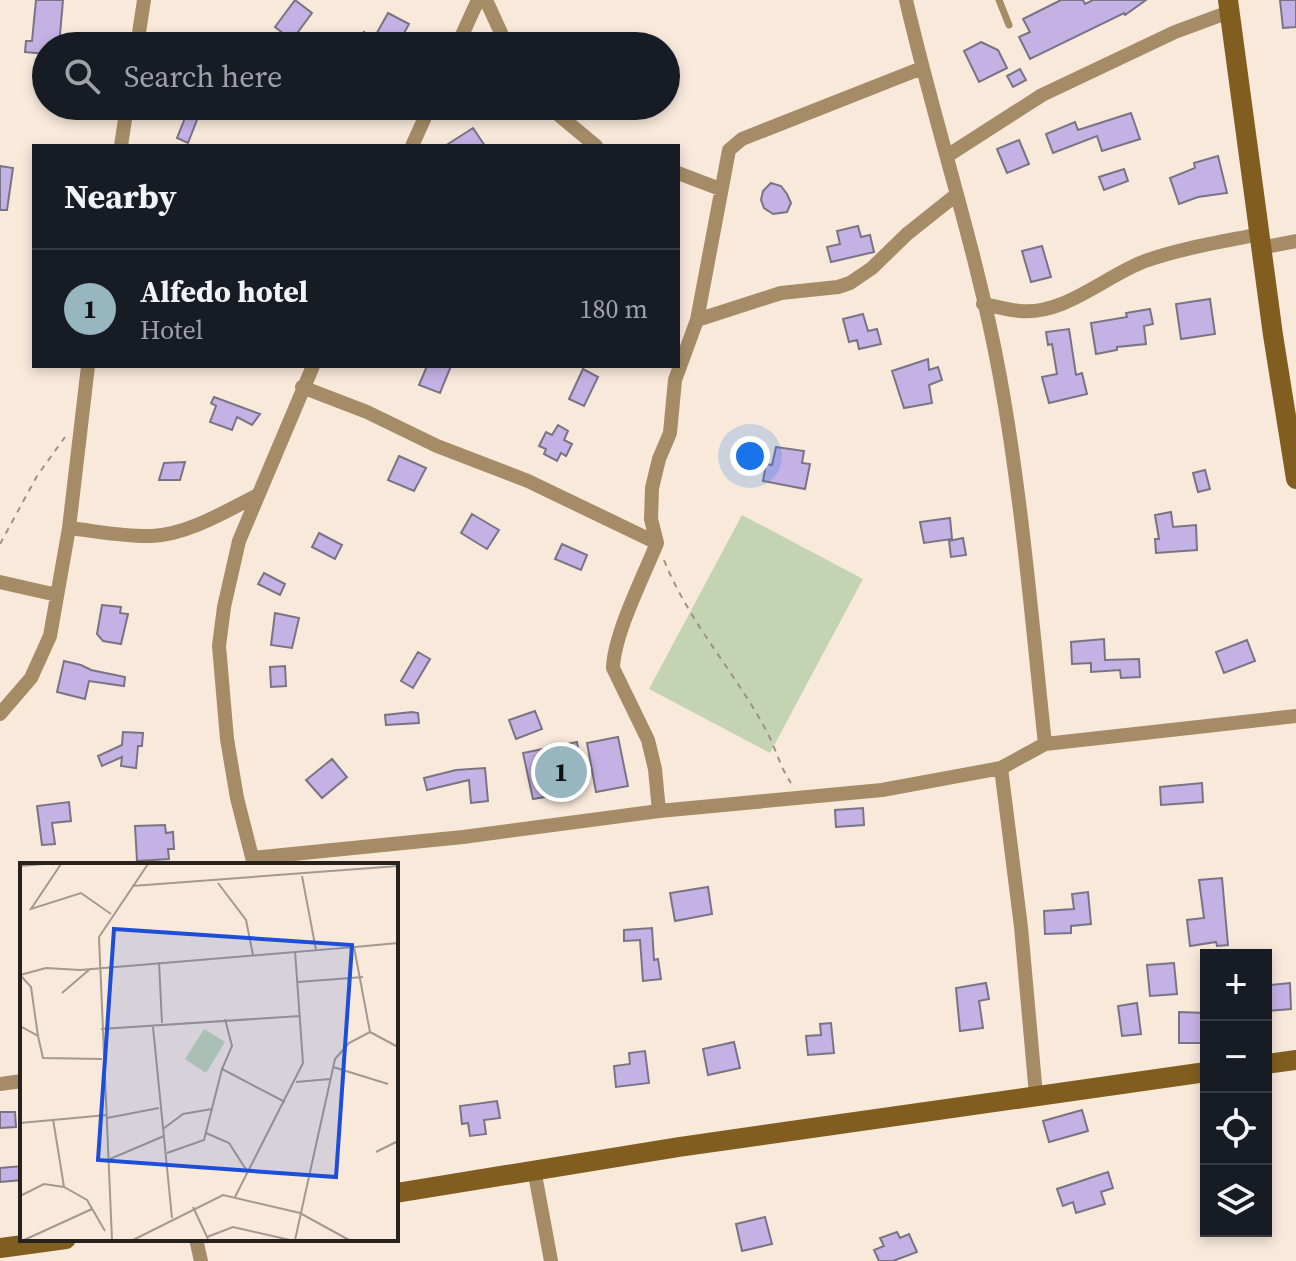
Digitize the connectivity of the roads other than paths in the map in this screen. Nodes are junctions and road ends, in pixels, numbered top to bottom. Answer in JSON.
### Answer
{"nodes":[{"id":1,"x":144,"y":0,"type":"edge"},
{"id":2,"x":478,"y":0,"type":"edge"},
{"id":3,"x":486,"y":0,"type":"edge"},
{"id":4,"x":906,"y":0,"type":"edge"},
{"id":5,"x":999,"y":0,"type":"edge"},
{"id":6,"x":1228,"y":6,"type":"edge"},
{"id":7,"x":1009,"y":25,"type":"dead end"},
{"id":8,"x":139,"y":32,"type":"edge"},
{"id":9,"x":463,"y":32,"type":"edge"},
{"id":10,"x":501,"y":32,"type":"edge"},
{"id":11,"x":922,"y":68,"type":"junction"},
{"id":12,"x":125,"y":120,"type":"edge"},
{"id":13,"x":424,"y":120,"type":"edge"},
{"id":14,"x":565,"y":120,"type":"edge"},
{"id":15,"x":121,"y":144,"type":"edge"},
{"id":16,"x":413,"y":144,"type":"edge"},
{"id":17,"x":594,"y":144,"type":"edge"},
{"id":18,"x":947,"y":156,"type":"junction"},
{"id":19,"x":680,"y":174,"type":"edge"},
{"id":20,"x":720,"y":189,"type":"junction"},
{"id":21,"x":956,"y":195,"type":"junction"},
{"id":22,"x":1260,"y":241,"type":"junction"},
{"id":23,"x":1296,"y":241,"type":"edge"},
{"id":24,"x":983,"y":304,"type":"junction"},
{"id":25,"x":697,"y":320,"type":"junction"},
{"id":26,"x":680,"y":366,"type":"edge"},
{"id":27,"x":88,"y":368,"type":"edge"},
{"id":28,"x":312,"y":368,"type":"edge"},
{"id":29,"x":679,"y":368,"type":"edge"},
{"id":30,"x":302,"y":387,"type":"junction"},
{"id":31,"x":1296,"y":479,"type":"edge"},
{"id":32,"x":258,"y":495,"type":"junction"},
{"id":33,"x":69,"y":528,"type":"junction"},
{"id":34,"x":657,"y":543,"type":"junction"},
{"id":35,"x":0,"y":582,"type":"edge"},
{"id":36,"x":57,"y":595,"type":"junction"},
{"id":37,"x":0,"y":714,"type":"edge"},
{"id":38,"x":1296,"y":716,"type":"edge"},
{"id":39,"x":1045,"y":744,"type":"junction"},
{"id":40,"x":1001,"y":768,"type":"junction"},
{"id":41,"x":659,"y":811,"type":"junction"},
{"id":42,"x":253,"y":861,"type":"edge"},
{"id":43,"x":1296,"y":1060,"type":"edge"},
{"id":44,"x":1272,"y":1063,"type":"edge"},
{"id":45,"x":1200,"y":1073,"type":"edge"},
{"id":46,"x":20,"y":1081,"type":"edge"},
{"id":47,"x":0,"y":1084,"type":"edge"},
{"id":48,"x":1036,"y":1095,"type":"junction"},
{"id":49,"x":534,"y":1169,"type":"junction"},
{"id":50,"x":398,"y":1193,"type":"edge"},
{"id":51,"x":51,"y":1241,"type":"edge"},
{"id":52,"x":196,"y":1241,"type":"edge"},
{"id":53,"x":0,"y":1248,"type":"edge"},
{"id":54,"x":201,"y":1261,"type":"edge"},
{"id":55,"x":551,"y":1261,"type":"edge"}],
"edges":[{"from":1,"to":8,"type":"street"},
{"from":2,"to":9,"type":"street"},
{"from":3,"to":10,"type":"street"},
{"from":4,"to":11,"type":"street"},
{"from":5,"to":7,"type":"lane"},
{"from":6,"to":18,"type":"street"},
{"from":6,"to":22,"type":"street"},
{"from":11,"to":18,"type":"street"},
{"from":11,"to":20,"type":"street"},
{"from":12,"to":15,"type":"street"},
{"from":13,"to":16,"type":"street"},
{"from":14,"to":17,"type":"street"},
{"from":18,"to":21,"type":"street"},
{"from":19,"to":20,"type":"street"},
{"from":20,"to":25,"type":"street"},
{"from":21,"to":24,"type":"street"},
{"from":21,"to":25,"type":"street"},
{"from":22,"to":23,"type":"street"},
{"from":22,"to":24,"type":"street"},
{"from":22,"to":31,"type":"street"},
{"from":24,"to":39,"type":"street"},
{"from":25,"to":26,"type":"street"},
{"from":27,"to":33,"type":"street"},
{"from":28,"to":30,"type":"street"},
{"from":29,"to":34,"type":"street"},
{"from":30,"to":32,"type":"street"},
{"from":30,"to":34,"type":"street"},
{"from":32,"to":33,"type":"street"},
{"from":32,"to":42,"type":"street"},
{"from":33,"to":36,"type":"street"},
{"from":34,"to":41,"type":"street"},
{"from":35,"to":36,"type":"street"},
{"from":36,"to":37,"type":"street"},
{"from":38,"to":39,"type":"street"},
{"from":39,"to":40,"type":"street"},
{"from":40,"to":41,"type":"street"},
{"from":40,"to":48,"type":"street"},
{"from":41,"to":42,"type":"street"},
{"from":43,"to":44,"type":"street"},
{"from":45,"to":48,"type":"street"},
{"from":46,"to":47,"type":"street"},
{"from":48,"to":49,"type":"street"},
{"from":49,"to":50,"type":"street"},
{"from":49,"to":55,"type":"street"},
{"from":51,"to":53,"type":"street"},
{"from":52,"to":54,"type":"street"}]}
